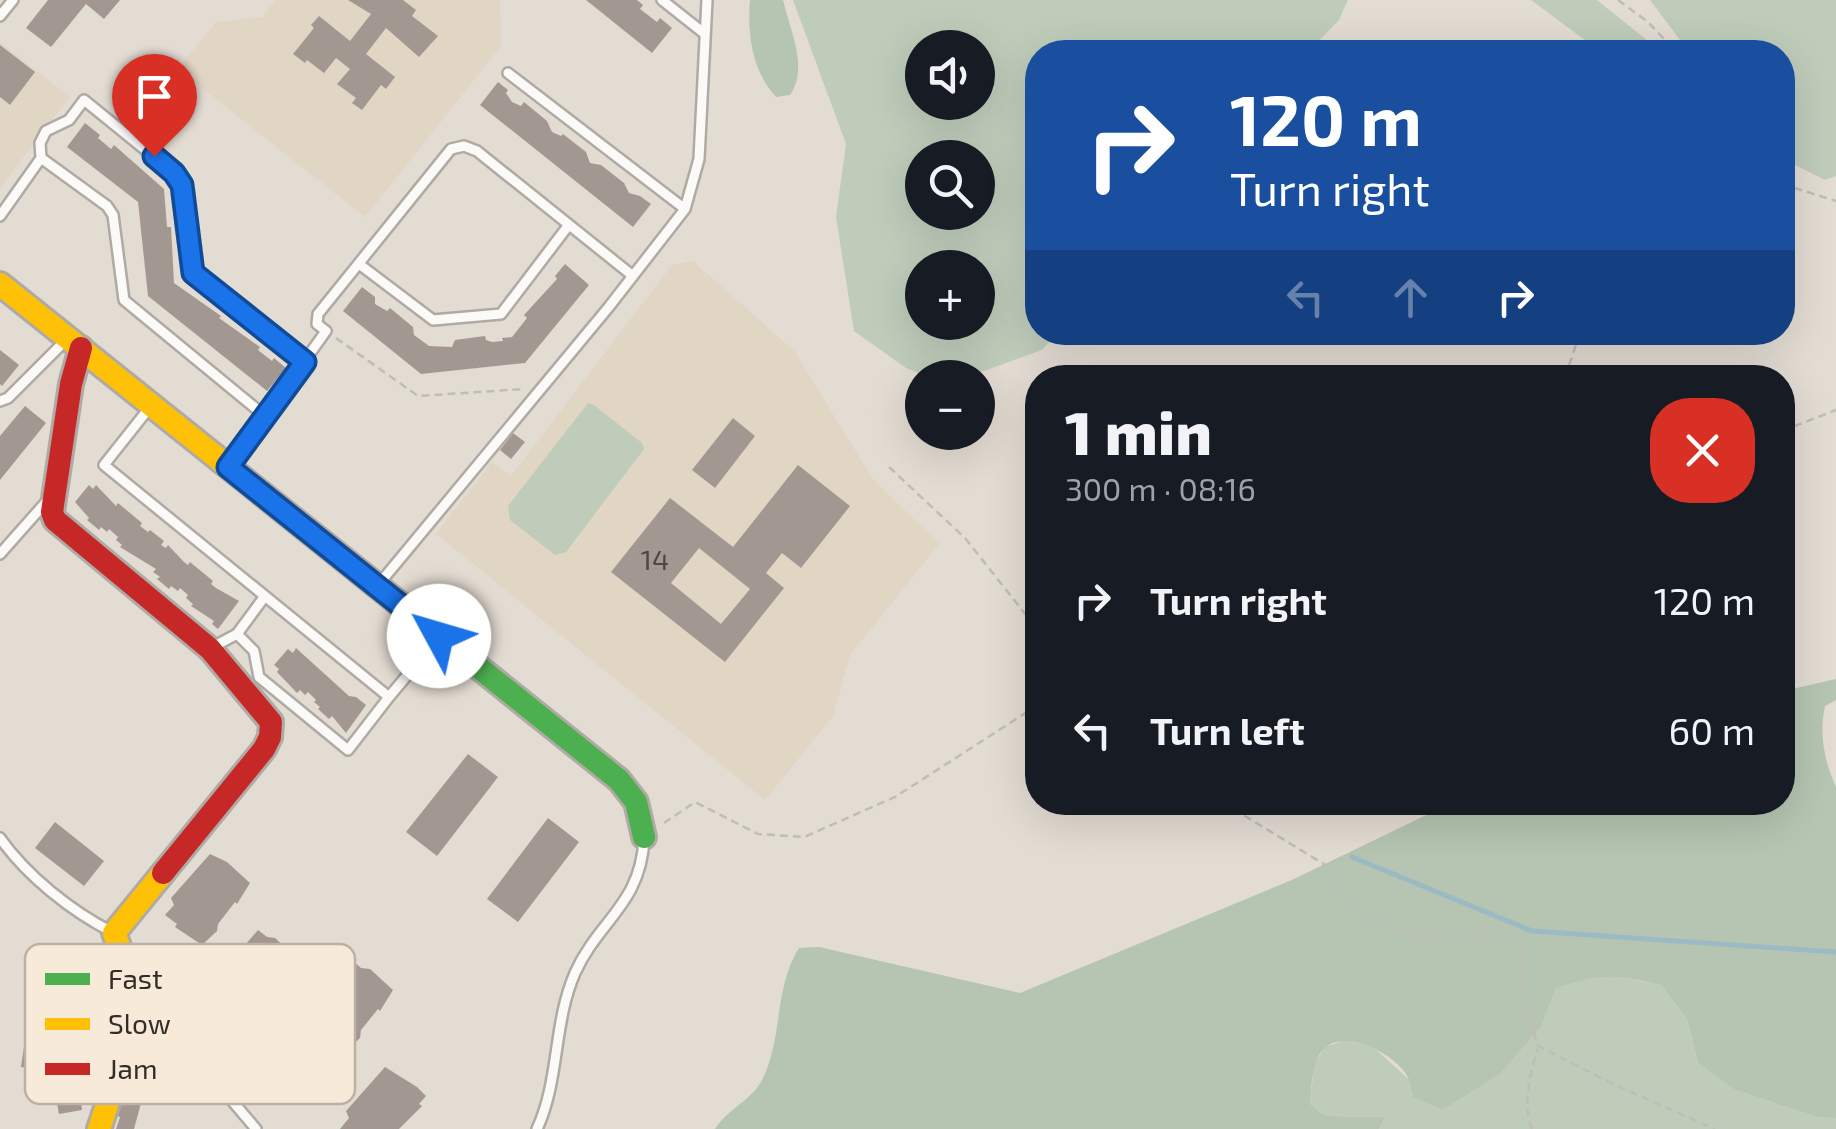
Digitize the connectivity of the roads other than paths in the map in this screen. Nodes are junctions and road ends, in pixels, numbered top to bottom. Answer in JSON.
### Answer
{"nodes":[{"id":1,"x":13,"y":0,"type":"edge"},
{"id":2,"x":662,"y":0,"type":"edge"},
{"id":3,"x":707,"y":0,"type":"edge"},
{"id":4,"x":0,"y":16,"type":"edge"},
{"id":5,"x":705,"y":34,"type":"junction"},
{"id":6,"x":508,"y":73,"type":"dead end"},
{"id":7,"x":41,"y":158,"type":"junction"},
{"id":8,"x":685,"y":209,"type":"junction"},
{"id":9,"x":0,"y":216,"type":"edge"},
{"id":10,"x":568,"y":226,"type":"junction"},
{"id":11,"x":359,"y":264,"type":"junction"},
{"id":12,"x":633,"y":276,"type":"junction"},
{"id":13,"x":0,"y":284,"type":"edge"},
{"id":14,"x":75,"y":343,"type":"junction"},
{"id":15,"x":305,"y":362,"type":"junction"},
{"id":16,"x":0,"y":401,"type":"edge"},
{"id":17,"x":152,"y":405,"type":"junction"},
{"id":18,"x":265,"y":416,"type":"junction"},
{"id":19,"x":228,"y":467,"type":"junction"},
{"id":20,"x":56,"y":491,"type":"junction"},
{"id":21,"x":0,"y":554,"type":"edge"},
{"id":22,"x":377,"y":586,"type":"junction"},
{"id":23,"x":265,"y":596,"type":"junction"},
{"id":24,"x":236,"y":634,"type":"junction"},
{"id":25,"x":439,"y":636,"type":"junction"},
{"id":26,"x":210,"y":649,"type":"junction"},
{"id":27,"x":389,"y":697,"type":"junction"},
{"id":28,"x":644,"y":836,"type":"joint"},
{"id":29,"x":0,"y":838,"type":"edge"},
{"id":30,"x":114,"y":933,"type":"junction"},
{"id":31,"x":120,"y":944,"type":"edge"},
{"id":32,"x":106,"y":1104,"type":"edge"},
{"id":33,"x":235,"y":1104,"type":"edge"},
{"id":34,"x":98,"y":1129,"type":"edge"},
{"id":35,"x":256,"y":1129,"type":"edge"},
{"id":36,"x":538,"y":1129,"type":"edge"}],
"edges":[{"from":1,"to":4,"type":"lane"},
{"from":2,"to":5,"type":"lane"},
{"from":3,"to":5,"type":"lane"},
{"from":5,"to":8,"type":"lane"},
{"from":6,"to":8,"type":"lane"},
{"from":7,"to":9,"type":"lane"},
{"from":7,"to":15,"type":"lane"},
{"from":7,"to":18,"type":"lane"},
{"from":8,"to":12,"type":"lane"},
{"from":10,"to":11,"type":"lane"},
{"from":10,"to":11,"type":"lane"},
{"from":10,"to":12,"type":"lane"},
{"from":11,"to":15,"type":"lane"},
{"from":12,"to":22,"type":"lane"},
{"from":13,"to":14,"type":"street"},
{"from":14,"to":16,"type":"lane"},
{"from":14,"to":17,"type":"street"},
{"from":14,"to":20,"type":"street"},
{"from":15,"to":18,"type":"lane"},
{"from":17,"to":19,"type":"street"},
{"from":17,"to":23,"type":"lane"},
{"from":18,"to":19,"type":"lane"},
{"from":19,"to":22,"type":"street"},
{"from":20,"to":21,"type":"lane"},
{"from":20,"to":26,"type":"street"},
{"from":22,"to":25,"type":"street"},
{"from":23,"to":24,"type":"lane"},
{"from":23,"to":27,"type":"lane"},
{"from":24,"to":26,"type":"lane"},
{"from":24,"to":27,"type":"lane"},
{"from":25,"to":27,"type":"lane"},
{"from":25,"to":28,"type":"street"},
{"from":26,"to":30,"type":"street"},
{"from":28,"to":36,"type":"lane"},
{"from":29,"to":30,"type":"lane"},
{"from":30,"to":31,"type":"street"},
{"from":32,"to":34,"type":"street"},
{"from":33,"to":35,"type":"lane"}]}
